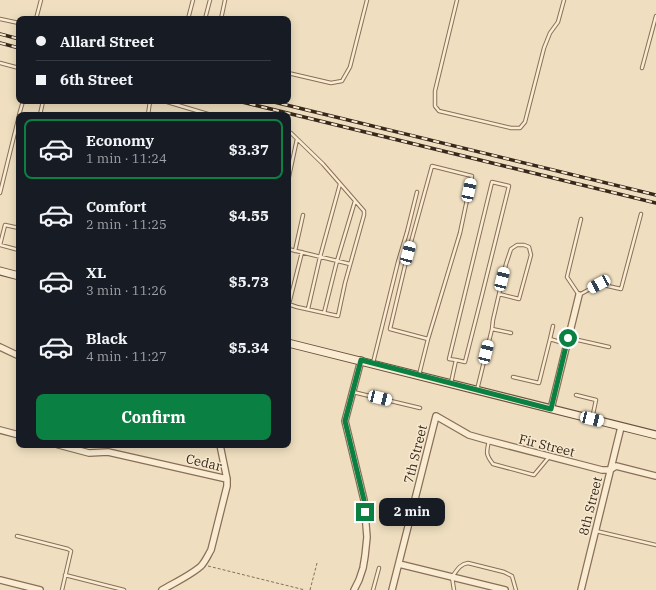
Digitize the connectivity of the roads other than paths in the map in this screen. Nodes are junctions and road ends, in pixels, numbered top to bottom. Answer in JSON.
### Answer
{"nodes":[{"id":1,"x":41,"y":0,"type":"edge"},
{"id":2,"x":193,"y":0,"type":"edge"},
{"id":3,"x":210,"y":0,"type":"edge"},
{"id":4,"x":225,"y":0,"type":"edge"},
{"id":5,"x":367,"y":0,"type":"edge"},
{"id":6,"x":456,"y":0,"type":"edge"},
{"id":7,"x":564,"y":0,"type":"edge"},
{"id":8,"x":37,"y":16,"type":"edge"},
{"id":9,"x":189,"y":16,"type":"edge"},
{"id":10,"x":206,"y":16,"type":"edge"},
{"id":11,"x":222,"y":16,"type":"edge"},
{"id":12,"x":656,"y":16,"type":"edge"},
{"id":13,"x":0,"y":19,"type":"edge"},
{"id":14,"x":16,"y":22,"type":"edge"},
{"id":15,"x":0,"y":63,"type":"edge"},
{"id":16,"x":16,"y":67,"type":"edge"},
{"id":17,"x":642,"y":68,"type":"dead end"},
{"id":18,"x":291,"y":74,"type":"edge"},
{"id":19,"x":174,"y":104,"type":"edge"},
{"id":20,"x":201,"y":112,"type":"edge"},
{"id":21,"x":16,"y":128,"type":"edge"},
{"id":22,"x":291,"y":133,"type":"edge"},
{"id":23,"x":298,"y":139,"type":"junction"},
{"id":24,"x":291,"y":168,"type":"edge"},
{"id":25,"x":340,"y":184,"type":"junction"},
{"id":26,"x":417,"y":192,"type":"dead end"},
{"id":27,"x":0,"y":193,"type":"edge"},
{"id":28,"x":355,"y":201,"type":"junction"},
{"id":29,"x":641,"y":214,"type":"dead end"},
{"id":30,"x":303,"y":215,"type":"dead end"},
{"id":31,"x":581,"y":219,"type":"dead end"},
{"id":32,"x":16,"y":227,"type":"edge"},
{"id":33,"x":0,"y":245,"type":"edge"},
{"id":34,"x":16,"y":249,"type":"edge"},
{"id":35,"x":291,"y":249,"type":"edge"},
{"id":36,"x":295,"y":250,"type":"junction"},
{"id":37,"x":302,"y":252,"type":"junction"},
{"id":38,"x":320,"y":257,"type":"junction"},
{"id":39,"x":337,"y":261,"type":"junction"},
{"id":40,"x":350,"y":264,"type":"junction"},
{"id":41,"x":0,"y":271,"type":"edge"},
{"id":42,"x":16,"y":275,"type":"edge"},
{"id":43,"x":499,"y":294,"type":"junction"},
{"id":44,"x":579,"y":295,"type":"junction"},
{"id":45,"x":291,"y":296,"type":"edge"},
{"id":46,"x":291,"y":305,"type":"edge"},
{"id":47,"x":308,"y":309,"type":"junction"},
{"id":48,"x":324,"y":313,"type":"junction"},
{"id":49,"x":553,"y":326,"type":"dead end"},
{"id":50,"x":492,"y":328,"type":"junction"},
{"id":51,"x":511,"y":333,"type":"dead end"},
{"id":52,"x":428,"y":339,"type":"junction"},
{"id":53,"x":550,"y":340,"type":"junction"},
{"id":54,"x":568,"y":341,"type":"junction"},
{"id":55,"x":291,"y":344,"type":"edge"},
{"id":56,"x":0,"y":347,"type":"edge"},
{"id":57,"x":609,"y":347,"type":"dead end"},
{"id":58,"x":16,"y":355,"type":"edge"},
{"id":59,"x":361,"y":360,"type":"junction"},
{"id":60,"x":456,"y":360,"type":"junction"},
{"id":61,"x":372,"y":364,"type":"junction"},
{"id":62,"x":419,"y":375,"type":"junction"},
{"id":63,"x":513,"y":377,"type":"dead end"},
{"id":64,"x":451,"y":384,"type":"junction"},
{"id":65,"x":477,"y":390,"type":"junction"},
{"id":66,"x":353,"y":392,"type":"junction"},
{"id":67,"x":576,"y":395,"type":"dead end"},
{"id":68,"x":420,"y":408,"type":"dead end"},
{"id":69,"x":551,"y":409,"type":"junction"},
{"id":70,"x":436,"y":416,"type":"joint"},
{"id":71,"x":592,"y":419,"type":"junction"},
{"id":72,"x":621,"y":427,"type":"junction"},
{"id":73,"x":0,"y":430,"type":"edge"},
{"id":74,"x":16,"y":434,"type":"edge"},
{"id":75,"x":656,"y":435,"type":"edge"},
{"id":76,"x":489,"y":441,"type":"junction"},
{"id":77,"x":70,"y":448,"type":"edge"},
{"id":78,"x":221,"y":448,"type":"edge"},
{"id":79,"x":549,"y":457,"type":"junction"},
{"id":80,"x":610,"y":470,"type":"junction"},
{"id":81,"x":656,"y":476,"type":"edge"},
{"id":82,"x":227,"y":479,"type":"junction"},
{"id":83,"x":596,"y":531,"type":"junction"},
{"id":84,"x":17,"y":536,"type":"dead end"},
{"id":85,"x":656,"y":545,"type":"edge"},
{"id":86,"x":399,"y":564,"type":"junction"},
{"id":87,"x":379,"y":568,"type":"dead end"},
{"id":88,"x":65,"y":575,"type":"junction"},
{"id":89,"x":452,"y":577,"type":"junction"},
{"id":90,"x":0,"y":580,"type":"edge"},
{"id":91,"x":28,"y":588,"type":"edge"},
{"id":92,"x":40,"y":590,"type":"edge"},
{"id":93,"x":62,"y":590,"type":"edge"},
{"id":94,"x":124,"y":590,"type":"edge"},
{"id":95,"x":165,"y":590,"type":"edge"},
{"id":96,"x":354,"y":590,"type":"edge"},
{"id":97,"x":373,"y":590,"type":"edge"},
{"id":98,"x":392,"y":590,"type":"edge"},
{"id":99,"x":454,"y":590,"type":"edge"},
{"id":100,"x":505,"y":590,"type":"edge"},
{"id":101,"x":516,"y":590,"type":"edge"},
{"id":102,"x":581,"y":590,"type":"edge"}],
"edges":[{"from":1,"to":8,"type":"lane"},
{"from":2,"to":9,"type":"lane"},
{"from":3,"to":10,"type":"lane"},
{"from":4,"to":11,"type":"lane"},
{"from":5,"to":18,"type":"lane"},
{"from":6,"to":7,"type":"lane"},
{"from":12,"to":17,"type":"lane"},
{"from":13,"to":14,"type":"lane"},
{"from":15,"to":16,"type":"lane"},
{"from":19,"to":20,"type":"lane"},
{"from":21,"to":27,"type":"lane"},
{"from":22,"to":23,"type":"lane"},
{"from":23,"to":24,"type":"lane"},
{"from":23,"to":25,"type":"lane"},
{"from":25,"to":28,"type":"lane"},
{"from":25,"to":38,"type":"lane"},
{"from":26,"to":61,"type":"lane"},
{"from":28,"to":39,"type":"lane"},
{"from":28,"to":40,"type":"lane"},
{"from":29,"to":44,"type":"lane"},
{"from":30,"to":36,"type":"lane"},
{"from":31,"to":44,"type":"lane"},
{"from":32,"to":33,"type":"lane"},
{"from":33,"to":34,"type":"lane"},
{"from":35,"to":36,"type":"lane"},
{"from":36,"to":37,"type":"lane"},
{"from":37,"to":38,"type":"lane"},
{"from":37,"to":45,"type":"lane"},
{"from":38,"to":39,"type":"lane"},
{"from":38,"to":47,"type":"lane"},
{"from":39,"to":40,"type":"lane"},
{"from":39,"to":48,"type":"lane"},
{"from":40,"to":48,"type":"lane"},
{"from":41,"to":42,"type":"main road"},
{"from":43,"to":43,"type":"lane"},
{"from":43,"to":50,"type":"lane"},
{"from":44,"to":54,"type":"street"},
{"from":46,"to":47,"type":"lane"},
{"from":47,"to":48,"type":"lane"},
{"from":49,"to":53,"type":"lane"},
{"from":50,"to":51,"type":"lane"},
{"from":50,"to":65,"type":"lane"},
{"from":52,"to":52,"type":"lane"},
{"from":52,"to":62,"type":"lane"},
{"from":53,"to":54,"type":"lane"},
{"from":53,"to":63,"type":"lane"},
{"from":54,"to":57,"type":"lane"},
{"from":54,"to":69,"type":"street"},
{"from":55,"to":59,"type":"main road"},
{"from":56,"to":58,"type":"street"},
{"from":59,"to":61,"type":"main road"},
{"from":59,"to":66,"type":"street"},
{"from":60,"to":60,"type":"lane"},
{"from":60,"to":64,"type":"lane"},
{"from":61,"to":62,"type":"main road"},
{"from":62,"to":64,"type":"main road"},
{"from":64,"to":65,"type":"main road"},
{"from":65,"to":69,"type":"main road"},
{"from":66,"to":68,"type":"lane"},
{"from":66,"to":96,"type":"street"},
{"from":67,"to":71,"type":"lane"},
{"from":69,"to":71,"type":"main road"},
{"from":70,"to":76,"type":"street","name":"Fir Street"},
{"from":70,"to":86,"type":"street","name":"7th Street"},
{"from":71,"to":72,"type":"main road"},
{"from":72,"to":75,"type":"main road"},
{"from":72,"to":80,"type":"street","name":"8th Street"},
{"from":73,"to":74,"type":"street"},
{"from":76,"to":79,"type":"street","name":"Fir Street"},
{"from":76,"to":79,"type":"lane"},
{"from":77,"to":82,"type":"street","name":"Cedar"},
{"from":78,"to":82,"type":"street"},
{"from":79,"to":80,"type":"street","name":"Fir Street"},
{"from":80,"to":81,"type":"street","name":"Fir Street"},
{"from":80,"to":83,"type":"street","name":"8th Street"},
{"from":82,"to":95,"type":"street"},
{"from":83,"to":85,"type":"lane"},
{"from":83,"to":102,"type":"street","name":"8th Street"},
{"from":84,"to":88,"type":"lane"},
{"from":86,"to":89,"type":"street"},
{"from":86,"to":98,"type":"street","name":"7th Street"},
{"from":87,"to":97,"type":"lane"},
{"from":88,"to":93,"type":"lane"},
{"from":88,"to":94,"type":"lane"},
{"from":89,"to":99,"type":"lane"},
{"from":89,"to":100,"type":"street"},
{"from":89,"to":101,"type":"lane"},
{"from":90,"to":91,"type":"street"},
{"from":91,"to":92,"type":"street"}]}
